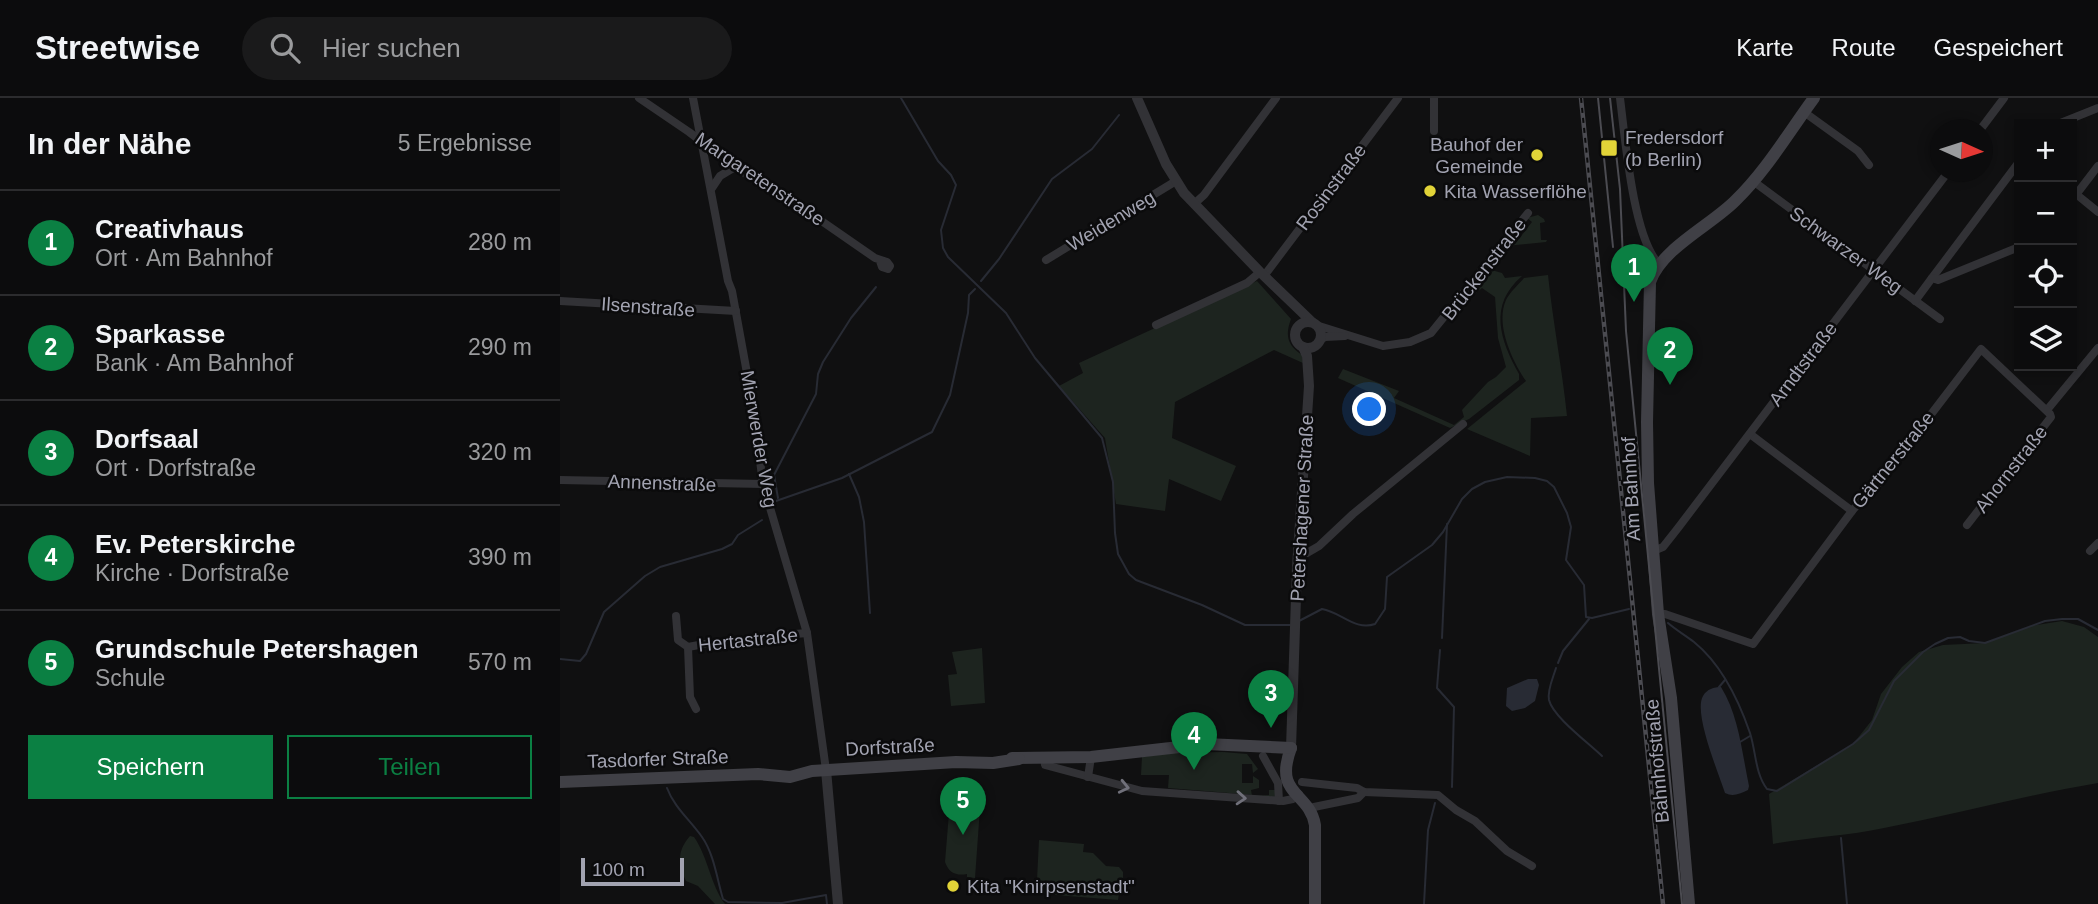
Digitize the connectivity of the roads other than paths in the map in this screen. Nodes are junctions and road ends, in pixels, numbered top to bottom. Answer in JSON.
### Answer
{"nodes":[{"id":1,"x":639,"y":98,"type":"edge"},
{"id":2,"x":693,"y":98,"type":"edge"},
{"id":3,"x":1137,"y":98,"type":"edge"},
{"id":4,"x":1276,"y":98,"type":"edge"},
{"id":5,"x":1398,"y":98,"type":"edge"},
{"id":6,"x":1434,"y":98,"type":"edge"},
{"id":7,"x":1620,"y":98,"type":"edge"},
{"id":8,"x":1814,"y":98,"type":"edge"},
{"id":9,"x":2004,"y":98,"type":"edge"},
{"id":10,"x":2098,"y":108,"type":"edge"},
{"id":11,"x":1804,"y":112,"type":"junction"},
{"id":12,"x":1988,"y":119,"type":"edge"},
{"id":13,"x":2070,"y":119,"type":"edge"},
{"id":14,"x":1434,"y":131,"type":"dead end"},
{"id":15,"x":702,"y":142,"type":"junction"},
{"id":16,"x":1869,"y":165,"type":"dead end"},
{"id":17,"x":2098,"y":166,"type":"edge"},
{"id":18,"x":735,"y":167,"type":"junction"},
{"id":19,"x":2014,"y":169,"type":"edge"},
{"id":20,"x":1176,"y":181,"type":"junction"},
{"id":21,"x":1753,"y":181,"type":"junction"},
{"id":22,"x":1940,"y":182,"type":"edge"},
{"id":23,"x":711,"y":188,"type":"junction"},
{"id":24,"x":2077,"y":193,"type":"edge"},
{"id":25,"x":2077,"y":199,"type":"edge"},
{"id":26,"x":1194,"y":204,"type":"junction"},
{"id":27,"x":2098,"y":212,"type":"edge"},
{"id":28,"x":1528,"y":213,"type":"dead end"},
{"id":29,"x":2014,"y":249,"type":"edge"},
{"id":30,"x":1046,"y":260,"type":"dead end"},
{"id":31,"x":880,"y":261,"type":"dead end"},
{"id":32,"x":1660,"y":264,"type":"junction"},
{"id":33,"x":1874,"y":270,"type":"junction"},
{"id":34,"x":1262,"y":274,"type":"junction"},
{"id":35,"x":1931,"y":278,"type":"junction"},
{"id":36,"x":1286,"y":299,"type":"junction"},
{"id":37,"x":1915,"y":300,"type":"junction"},
{"id":38,"x":560,"y":301,"type":"edge"},
{"id":39,"x":736,"y":311,"type":"junction"},
{"id":40,"x":1940,"y":319,"type":"dead end"},
{"id":41,"x":1314,"y":323,"type":"junction"},
{"id":42,"x":1156,"y":325,"type":"dead end"},
{"id":43,"x":1297,"y":327,"type":"junction"},
{"id":44,"x":1361,"y":340,"type":"junction"},
{"id":45,"x":1318,"y":342,"type":"junction"},
{"id":46,"x":1303,"y":347,"type":"junction"},
{"id":47,"x":2098,"y":348,"type":"edge"},
{"id":48,"x":1309,"y":386,"type":"junction"},
{"id":49,"x":2047,"y":410,"type":"junction"},
{"id":50,"x":1462,"y":424,"type":"dead end"},
{"id":51,"x":1750,"y":434,"type":"junction"},
{"id":52,"x":560,"y":480,"type":"edge"},
{"id":53,"x":763,"y":484,"type":"junction"},
{"id":54,"x":1852,"y":511,"type":"junction"},
{"id":55,"x":1967,"y":525,"type":"dead end"},
{"id":56,"x":2098,"y":543,"type":"edge"},
{"id":57,"x":1653,"y":551,"type":"junction"},
{"id":58,"x":2090,"y":551,"type":"dead end"},
{"id":59,"x":1298,"y":553,"type":"junction"},
{"id":60,"x":1658,"y":614,"type":"junction"},
{"id":61,"x":676,"y":615,"type":"dead end"},
{"id":62,"x":807,"y":633,"type":"junction"},
{"id":63,"x":688,"y":647,"type":"junction"},
{"id":64,"x":696,"y":709,"type":"dead end"},
{"id":65,"x":1291,"y":748,"type":"junction"},
{"id":66,"x":1263,"y":756,"type":"dead end"},
{"id":67,"x":1091,"y":757,"type":"junction"},
{"id":68,"x":1044,"y":758,"type":"junction"},
{"id":69,"x":826,"y":771,"type":"junction"},
{"id":70,"x":1088,"y":777,"type":"junction"},
{"id":71,"x":560,"y":782,"type":"edge"},
{"id":72,"x":1300,"y":790,"type":"junction"},
{"id":73,"x":1364,"y":792,"type":"junction"},
{"id":74,"x":1279,"y":801,"type":"junction"},
{"id":75,"x":1312,"y":809,"type":"junction"},
{"id":76,"x":1532,"y":866,"type":"dead end"},
{"id":77,"x":838,"y":904,"type":"edge"},
{"id":78,"x":1315,"y":904,"type":"edge"},
{"id":79,"x":1323,"y":904,"type":"edge"},
{"id":80,"x":1689,"y":904,"type":"edge"}],
"edges":[{"from":1,"to":15,"type":"street","name":"Margaretenstraße"},
{"from":2,"to":15,"type":"street","name":"Mierwerder Weg"},
{"from":3,"to":20,"type":"street","name":"Petershagener Straße"},
{"from":4,"to":26,"type":"street"},
{"from":5,"to":34,"type":"street","name":"Rosinstraße"},
{"from":6,"to":14,"type":"street"},
{"from":7,"to":32,"type":"street"},
{"from":8,"to":11,"type":"main road"},
{"from":9,"to":12,"type":"street"},
{"from":10,"to":13,"type":"street"},
{"from":11,"to":16,"type":"street"},
{"from":11,"to":21,"type":"main road"},
{"from":15,"to":18,"type":"street","name":"Margaretenstraße"},
{"from":15,"to":23,"type":"street","name":"Mierwerder Weg"},
{"from":17,"to":24,"type":"street"},
{"from":18,"to":23,"type":"street"},
{"from":18,"to":31,"type":"street","name":"Margaretenstraße"},
{"from":19,"to":35,"type":"street"},
{"from":20,"to":26,"type":"street","name":"Petershagener Straße"},
{"from":20,"to":30,"type":"street","name":"Weidenweg"},
{"from":21,"to":32,"type":"main road"},
{"from":21,"to":33,"type":"street","name":"Schwarzer Weg"},
{"from":22,"to":33,"type":"street","name":"Arndtstraße"},
{"from":23,"to":39,"type":"street","name":"Mierwerder Weg"},
{"from":25,"to":27,"type":"street"},
{"from":26,"to":34,"type":"street","name":"Petershagener Straße"},
{"from":28,"to":44,"type":"street","name":"Brückenstraße"},
{"from":29,"to":35,"type":"street"},
{"from":32,"to":57,"type":"main road","name":"Am Bahnhof"},
{"from":33,"to":37,"type":"street","name":"Schwarzer Weg"},
{"from":33,"to":51,"type":"street","name":"Arndtstraße"},
{"from":34,"to":36,"type":"street","name":"Petershagener Straße"},
{"from":34,"to":42,"type":"street","name":"Rosinstraße"},
{"from":35,"to":37,"type":"street"},
{"from":36,"to":41,"type":"street","name":"Petershagener Straße"},
{"from":36,"to":43,"type":"street","name":"Petershagener Straße"},
{"from":37,"to":40,"type":"street","name":"Schwarzer Weg"},
{"from":38,"to":39,"type":"street","name":"Ilsenstraße"},
{"from":39,"to":53,"type":"street","name":"Mierwerder Weg"},
{"from":41,"to":43,"type":"street"},
{"from":41,"to":44,"type":"street","name":"Brückenstraße"},
{"from":41,"to":45,"type":"street","name":"Petershagener Straße"},
{"from":43,"to":46,"type":"street","name":"Petershagener Straße"},
{"from":44,"to":45,"type":"street","name":"Brückenstraße"},
{"from":45,"to":46,"type":"street"},
{"from":45,"to":48,"type":"street","name":"Petershagener Straße"},
{"from":46,"to":48,"type":"street","name":"Petershagener Straße"},
{"from":47,"to":49,"type":"street","name":"Ahornstraße"},
{"from":48,"to":59,"type":"street","name":"Petershagener Straße"},
{"from":49,"to":54,"type":"street","name":"Gärtnerstraße"},
{"from":49,"to":55,"type":"street","name":"Ahornstraße"},
{"from":50,"to":59,"type":"street"},
{"from":51,"to":54,"type":"street"},
{"from":51,"to":57,"type":"street","name":"Arndtstraße"},
{"from":52,"to":53,"type":"street","name":"Annenstraße"},
{"from":53,"to":62,"type":"street","name":"Mierwerder Weg"},
{"from":54,"to":60,"type":"street","name":"Gärtnerstraße"},
{"from":56,"to":58,"type":"street"},
{"from":57,"to":60,"type":"main road","name":"Am Bahnhof"},
{"from":59,"to":65,"type":"street","name":"Petershagener Straße"},
{"from":60,"to":80,"type":"main road","name":"Bahnhofstraße"},
{"from":61,"to":63,"type":"street","name":"Hertastraße"},
{"from":62,"to":63,"type":"street","name":"Hertastraße"},
{"from":62,"to":69,"type":"street","name":"Mierwerder Weg"},
{"from":63,"to":64,"type":"street","name":"Hertastraße"},
{"from":65,"to":67,"type":"main road","name":"Dorfstraße"},
{"from":65,"to":72,"type":"main road"},
{"from":66,"to":74,"type":"street"},
{"from":67,"to":68,"type":"main road","name":"Dorfstraße"},
{"from":67,"to":70,"type":"street"},
{"from":68,"to":69,"type":"main road","name":"Dorfstraße"},
{"from":68,"to":70,"type":"street","name":"Dorfstraße"},
{"from":69,"to":71,"type":"main road","name":"Tasdorfer Straße"},
{"from":69,"to":77,"type":"street"},
{"from":70,"to":74,"type":"street","name":"Dorfstraße","one_way":true},
{"from":72,"to":73,"type":"street","name":"Dorfstraße"},
{"from":72,"to":74,"type":"street","name":"Dorfstraße"},
{"from":72,"to":75,"type":"main road"},
{"from":73,"to":75,"type":"street","name":"Dorfstraße"},
{"from":73,"to":76,"type":"street","name":"Dorfstraße"},
{"from":75,"to":78,"type":"main road"},
{"from":75,"to":79,"type":"main road"}]}
